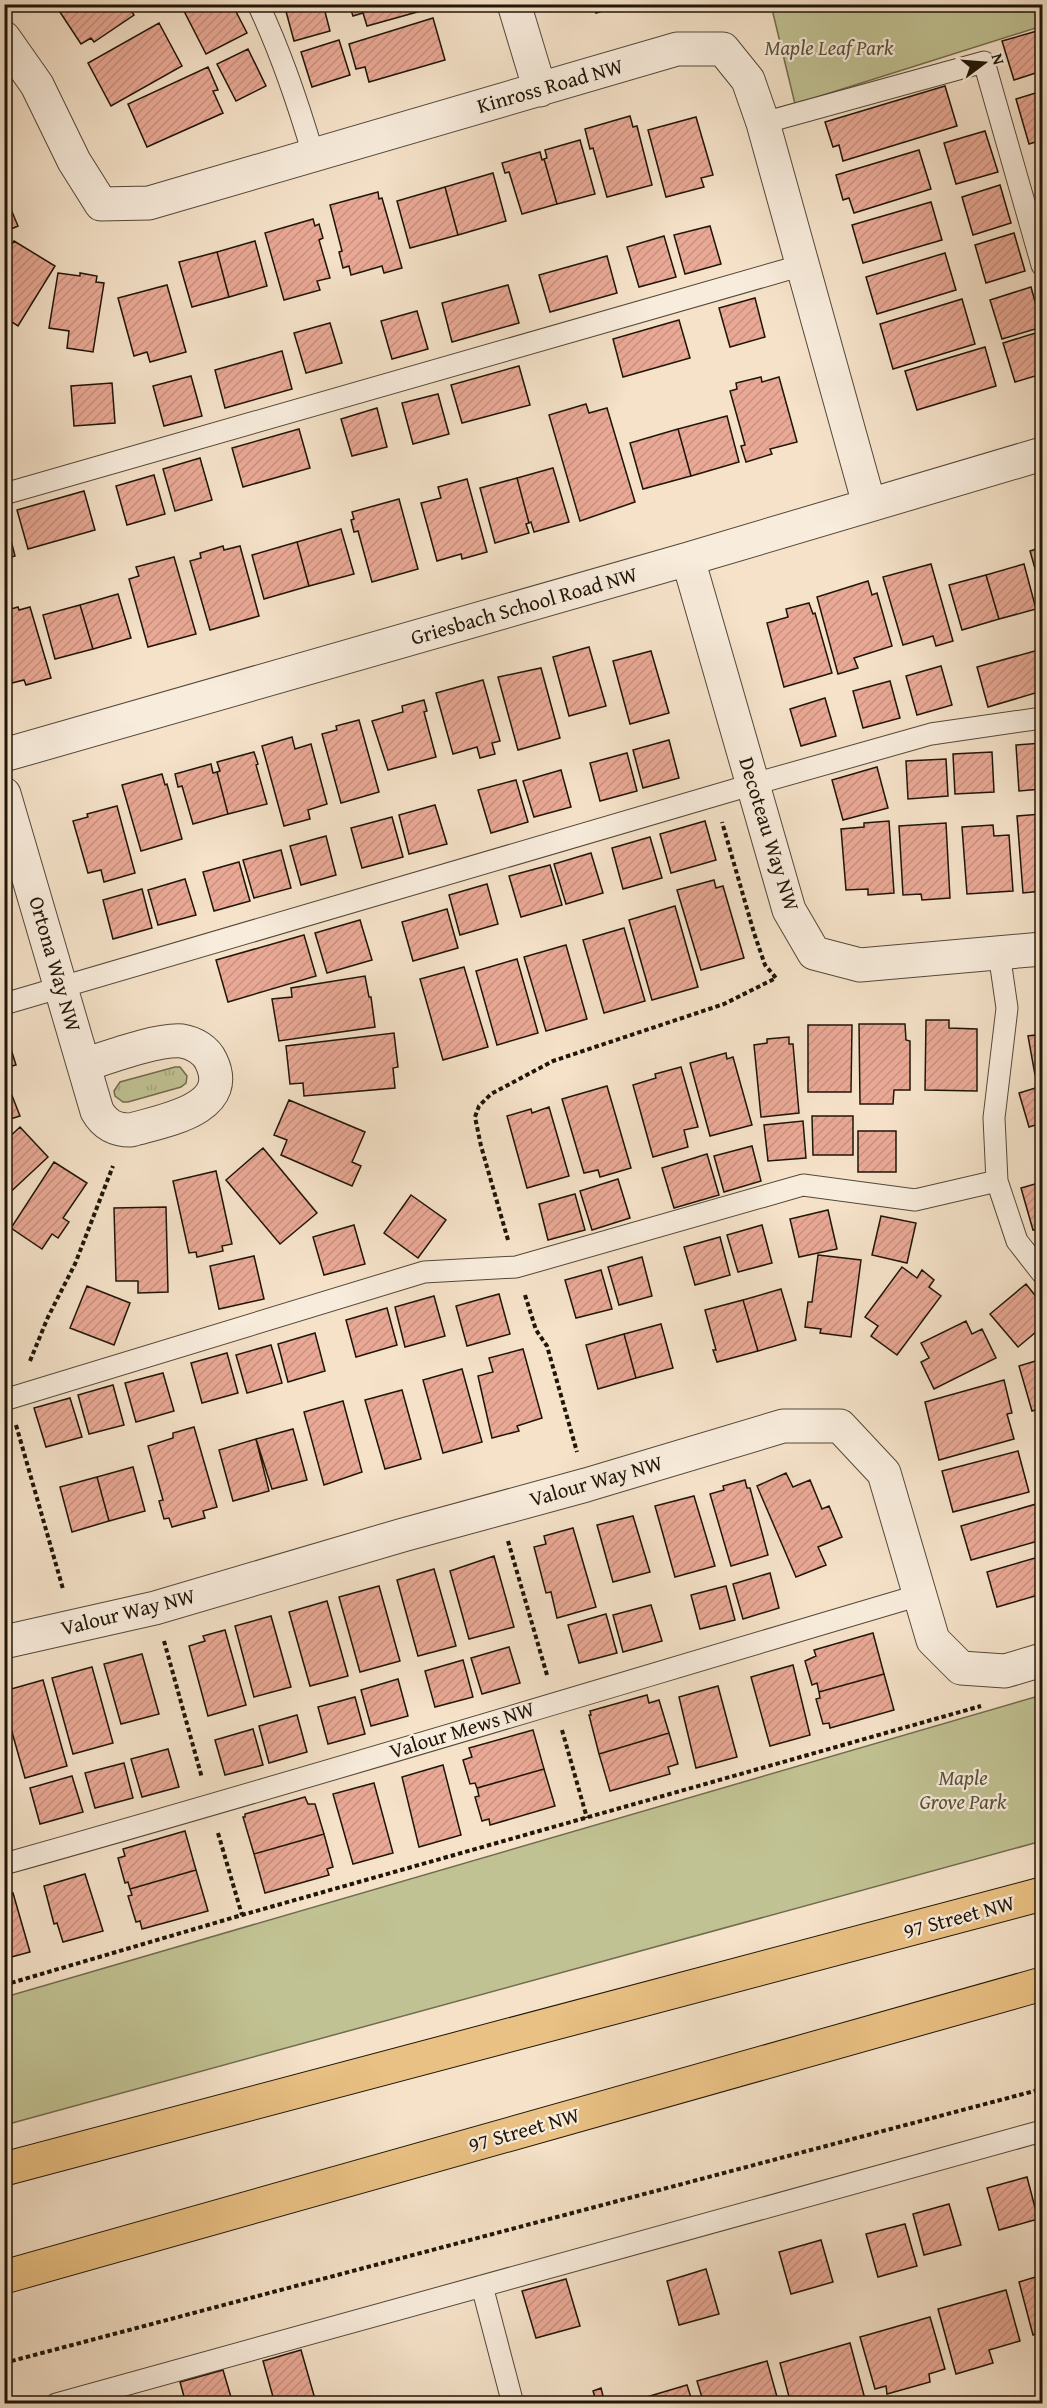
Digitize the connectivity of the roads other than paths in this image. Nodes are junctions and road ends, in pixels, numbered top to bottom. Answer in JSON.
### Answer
{"nodes":[{"id":1,"x":258,"y":4,"type":"edge"},
{"id":2,"x":514,"y":4,"type":"edge"},
{"id":3,"x":4,"y":38,"type":"edge"},
{"id":4,"x":540,"y":90,"type":"junction"},
{"id":5,"x":763,"y":123,"type":"junction"},
{"id":6,"x":313,"y":154,"type":"junction"},
{"id":7,"x":803,"y":265,"type":"junction"},
{"id":8,"x":1042,"y":265,"type":"edge"},
{"id":9,"x":1042,"y":454,"type":"edge"},
{"id":10,"x":4,"y":494,"type":"edge"},
{"id":11,"x":869,"y":504,"type":"junction"},
{"id":12,"x":688,"y":559,"type":"junction"},
{"id":13,"x":1042,"y":718,"type":"edge"},
{"id":14,"x":4,"y":755,"type":"edge"},
{"id":15,"x":754,"y":783,"type":"junction"},
{"id":16,"x":4,"y":794,"type":"edge"},
{"id":17,"x":1042,"y":949,"type":"edge"},
{"id":18,"x":999,"y":953,"type":"junction"},
{"id":19,"x":62,"y":989,"type":"junction"},
{"id":20,"x":4,"y":1004,"type":"edge"},
{"id":21,"x":84,"y":1065,"type":"dead end"},
{"id":22,"x":997,"y":1181,"type":"junction"},
{"id":23,"x":1042,"y":1273,"type":"edge"},
{"id":24,"x":4,"y":1400,"type":"edge"},
{"id":25,"x":920,"y":1595,"type":"junction"},
{"id":26,"x":4,"y":1642,"type":"edge"},
{"id":27,"x":1042,"y":1660,"type":"edge"},
{"id":28,"x":4,"y":1864,"type":"edge"},
{"id":29,"x":1042,"y":1894,"type":"edge"},
{"id":30,"x":1042,"y":1984,"type":"edge"},
{"id":31,"x":1042,"y":2131,"type":"edge"},
{"id":32,"x":4,"y":2169,"type":"edge"},
{"id":33,"x":14,"y":2274,"type":"edge"},
{"id":34,"x":482,"y":2286,"type":"junction"},
{"id":35,"x":56,"y":2403,"type":"edge"},
{"id":36,"x":513,"y":2403,"type":"edge"}],
"edges":[{"from":1,"to":6,"type":"lane"},
{"from":2,"to":4,"type":"street"},
{"from":3,"to":6,"type":"street","name":"Kinross Road NW"},
{"from":4,"to":5,"type":"street","name":"Kinross Road NW"},
{"from":4,"to":6,"type":"street","name":"Kinross Road NW"},
{"from":5,"to":7,"type":"street","name":"Kinross Road NW"},
{"from":5,"to":8,"type":"lane"},
{"from":7,"to":10,"type":"lane"},
{"from":7,"to":11,"type":"street","name":"Kinross Road NW"},
{"from":9,"to":11,"type":"street","name":"Griesbach School Road NW"},
{"from":11,"to":12,"type":"street","name":"Griesbach School Road NW"},
{"from":12,"to":14,"type":"street","name":"Griesbach School Road NW"},
{"from":12,"to":15,"type":"street","name":"Decoteau Way NW"},
{"from":13,"to":15,"type":"lane"},
{"from":15,"to":18,"type":"street","name":"Decoteau Way NW"},
{"from":15,"to":19,"type":"lane"},
{"from":16,"to":19,"type":"street","name":"Ortona Way NW"},
{"from":17,"to":18,"type":"street","name":"Decoteau Way NW"},
{"from":18,"to":22,"type":"lane"},
{"from":19,"to":20,"type":"lane"},
{"from":19,"to":21,"type":"street","name":"Ortona Way NW"},
{"from":22,"to":23,"type":"lane"},
{"from":22,"to":24,"type":"lane"},
{"from":25,"to":26,"type":"street","name":"Valour Way NW"},
{"from":25,"to":27,"type":"street","name":"Valour Way NW"},
{"from":25,"to":28,"type":"lane","name":"Valour Mews NW"},
{"from":29,"to":32,"type":"main road","name":"97 Street NW"},
{"from":30,"to":33,"type":"main road","name":"97 Street NW"},
{"from":31,"to":34,"type":"lane"},
{"from":34,"to":35,"type":"lane"},
{"from":34,"to":36,"type":"lane"}]}
